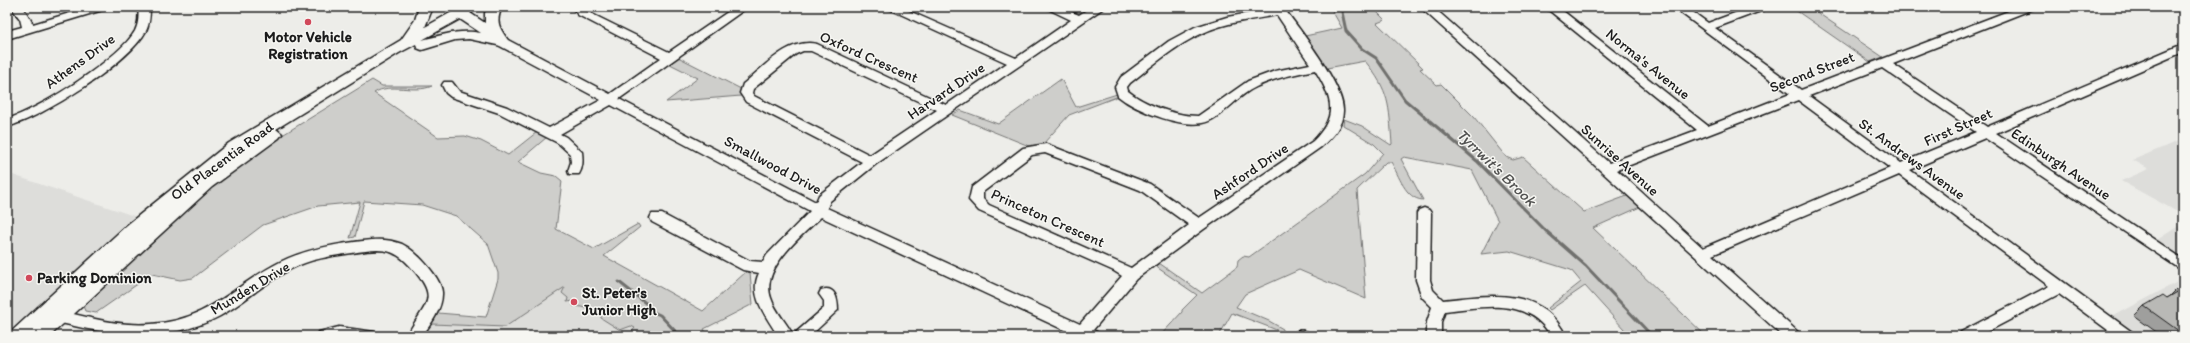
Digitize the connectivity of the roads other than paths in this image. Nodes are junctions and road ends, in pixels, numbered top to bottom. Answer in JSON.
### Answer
{"nodes":[{"id":1,"x":17,"y":7,"type":"edge"},
{"id":2,"x":102,"y":7,"type":"edge"},
{"id":3,"x":144,"y":7,"type":"edge"},
{"id":4,"x":426,"y":7,"type":"edge"},
{"id":5,"x":447,"y":7,"type":"edge"},
{"id":6,"x":484,"y":7,"type":"edge"},
{"id":7,"x":496,"y":7,"type":"edge"},
{"id":8,"x":578,"y":7,"type":"edge"},
{"id":9,"x":891,"y":7,"type":"edge"},
{"id":10,"x":1050,"y":7,"type":"edge"},
{"id":11,"x":1099,"y":7,"type":"edge"},
{"id":12,"x":1426,"y":7,"type":"edge"},
{"id":13,"x":1552,"y":7,"type":"edge"},
{"id":14,"x":1679,"y":7,"type":"edge"},
{"id":15,"x":1762,"y":7,"type":"edge"},
{"id":16,"x":2029,"y":7,"type":"edge"},
{"id":17,"x":737,"y":8,"type":"edge"},
{"id":18,"x":1279,"y":9,"type":"edge"},
{"id":19,"x":466,"y":13,"type":"edge"},
{"id":20,"x":1080,"y":20,"type":"junction"},
{"id":21,"x":1706,"y":27,"type":"junction"},
{"id":22,"x":28,"y":28,"type":"junction"},
{"id":23,"x":7,"y":35,"type":"edge"},
{"id":24,"x":502,"y":42,"type":"junction"},
{"id":25,"x":422,"y":45,"type":"junction"},
{"id":26,"x":2183,"y":48,"type":"edge"},
{"id":27,"x":394,"y":50,"type":"junction"},
{"id":28,"x":669,"y":57,"type":"junction"},
{"id":29,"x":1882,"y":62,"type":"junction"},
{"id":30,"x":1017,"y":63,"type":"junction"},
{"id":31,"x":1317,"y":66,"type":"junction"},
{"id":32,"x":448,"y":85,"type":"dead end"},
{"id":33,"x":1798,"y":95,"type":"junction"},
{"id":34,"x":611,"y":98,"type":"junction"},
{"id":35,"x":947,"y":110,"type":"junction"},
{"id":36,"x":10,"y":123,"type":"edge"},
{"id":37,"x":1705,"y":130,"type":"junction"},
{"id":38,"x":1985,"y":132,"type":"junction"},
{"id":39,"x":550,"y":133,"type":"junction"},
{"id":40,"x":871,"y":161,"type":"junction"},
{"id":41,"x":1607,"y":169,"type":"junction"},
{"id":42,"x":1900,"y":170,"type":"junction"},
{"id":43,"x":574,"y":171,"type":"dead end"},
{"id":44,"x":819,"y":210,"type":"junction"},
{"id":45,"x":1424,"y":213,"type":"dead end"},
{"id":46,"x":657,"y":218,"type":"dead end"},
{"id":47,"x":1199,"y":225,"type":"junction"},
{"id":48,"x":1702,"y":254,"type":"junction"},
{"id":49,"x":2183,"y":266,"type":"edge"},
{"id":50,"x":766,"y":268,"type":"junction"},
{"id":51,"x":1131,"y":274,"type":"junction"},
{"id":52,"x":2060,"y":287,"type":"junction"},
{"id":53,"x":826,"y":294,"type":"dead end"},
{"id":54,"x":1440,"y":306,"type":"junction"},
{"id":55,"x":50,"y":314,"type":"junction"},
{"id":56,"x":1087,"y":334,"type":"edge"},
{"id":57,"x":18,"y":336,"type":"edge"},
{"id":58,"x":38,"y":336,"type":"edge"},
{"id":59,"x":324,"y":336,"type":"edge"},
{"id":60,"x":369,"y":336,"type":"edge"},
{"id":61,"x":414,"y":336,"type":"edge"},
{"id":62,"x":786,"y":336,"type":"edge"},
{"id":63,"x":800,"y":336,"type":"edge"},
{"id":64,"x":1434,"y":336,"type":"edge"},
{"id":65,"x":1559,"y":336,"type":"edge"},
{"id":66,"x":1793,"y":336,"type":"edge"},
{"id":67,"x":1966,"y":336,"type":"edge"},
{"id":68,"x":2127,"y":336,"type":"edge"}],
"edges":[{"from":1,"to":22,"type":"street"},
{"from":2,"to":22,"type":"street"},
{"from":3,"to":36,"type":"street","name":"Athens Drive"},
{"from":4,"to":27,"type":"main road"},
{"from":5,"to":19,"type":"street","name":"Smallwood Drive"},
{"from":6,"to":19,"type":"main road","name":"Old Placentia Road"},
{"from":7,"to":24,"type":"main road"},
{"from":8,"to":28,"type":"street"},
{"from":9,"to":30,"type":"street"},
{"from":10,"to":20,"type":"street"},
{"from":11,"to":20,"type":"street","name":"Harvard Drive"},
{"from":12,"to":41,"type":"street","name":"Sunrise Avenue"},
{"from":13,"to":37,"type":"street","name":"Norma's Avenue"},
{"from":14,"to":21,"type":"street","name":"St. Andrews Avenue"},
{"from":15,"to":21,"type":"street"},
{"from":16,"to":29,"type":"street","name":"Second Street"},
{"from":17,"to":28,"type":"street"},
{"from":18,"to":31,"type":"street","name":"Ashford Drive"},
{"from":18,"to":31,"type":"street"},
{"from":19,"to":24,"type":"main road","name":"Smallwood Drive"},
{"from":19,"to":25,"type":"main road","name":"Old Placentia Road"},
{"from":19,"to":27,"type":"main road","name":"Old Placentia Road"},
{"from":20,"to":30,"type":"street","name":"Harvard Drive"},
{"from":21,"to":33,"type":"street","name":"St. Andrews Avenue"},
{"from":22,"to":23,"type":"street"},
{"from":24,"to":25,"type":"main road"},
{"from":24,"to":34,"type":"street","name":"Smallwood Drive"},
{"from":25,"to":55,"type":"main road","name":"Old Placentia Road"},
{"from":26,"to":38,"type":"street","name":"First Street"},
{"from":27,"to":55,"type":"main road","name":"Old Placentia Road"},
{"from":28,"to":34,"type":"street"},
{"from":29,"to":33,"type":"street","name":"Second Street"},
{"from":29,"to":38,"type":"street","name":"Edinburgh Avenue"},
{"from":30,"to":35,"type":"street","name":"Harvard Drive"},
{"from":31,"to":47,"type":"street","name":"Ashford Drive"},
{"from":32,"to":39,"type":"street"},
{"from":33,"to":37,"type":"street","name":"Second Street"},
{"from":33,"to":42,"type":"street","name":"St. Andrews Avenue"},
{"from":34,"to":39,"type":"street"},
{"from":34,"to":44,"type":"street","name":"Smallwood Drive"},
{"from":35,"to":40,"type":"street","name":"Harvard Drive"},
{"from":35,"to":40,"type":"street","name":"Oxford Crescent"},
{"from":37,"to":41,"type":"street","name":"Second Street"},
{"from":38,"to":42,"type":"street","name":"First Street"},
{"from":38,"to":49,"type":"street","name":"Edinburgh Avenue"},
{"from":39,"to":43,"type":"street"},
{"from":40,"to":44,"type":"street","name":"Harvard Drive"},
{"from":41,"to":48,"type":"street","name":"Sunrise Avenue"},
{"from":42,"to":48,"type":"street","name":"First Street"},
{"from":42,"to":52,"type":"street","name":"St. Andrews Avenue"},
{"from":44,"to":50,"type":"street","name":"Harvard Drive"},
{"from":44,"to":56,"type":"street","name":"Smallwood Drive"},
{"from":45,"to":54,"type":"street"},
{"from":46,"to":50,"type":"street"},
{"from":47,"to":51,"type":"street","name":"Ashford Drive"},
{"from":47,"to":51,"type":"street","name":"Princeton Crescent"},
{"from":48,"to":66,"type":"street","name":"Sunrise Avenue"},
{"from":50,"to":62,"type":"street"},
{"from":51,"to":56,"type":"street","name":"Ashford Drive"},
{"from":52,"to":67,"type":"street"},
{"from":52,"to":68,"type":"street","name":"St. Andrews Avenue"},
{"from":53,"to":63,"type":"street"},
{"from":54,"to":64,"type":"street"},
{"from":54,"to":65,"type":"street"},
{"from":55,"to":57,"type":"main road","name":"Old Placentia Road"},
{"from":55,"to":58,"type":"main road","name":"Old Placentia Road"},
{"from":55,"to":61,"type":"street","name":"Munden Drive"},
{"from":59,"to":60,"type":"street"}]}
